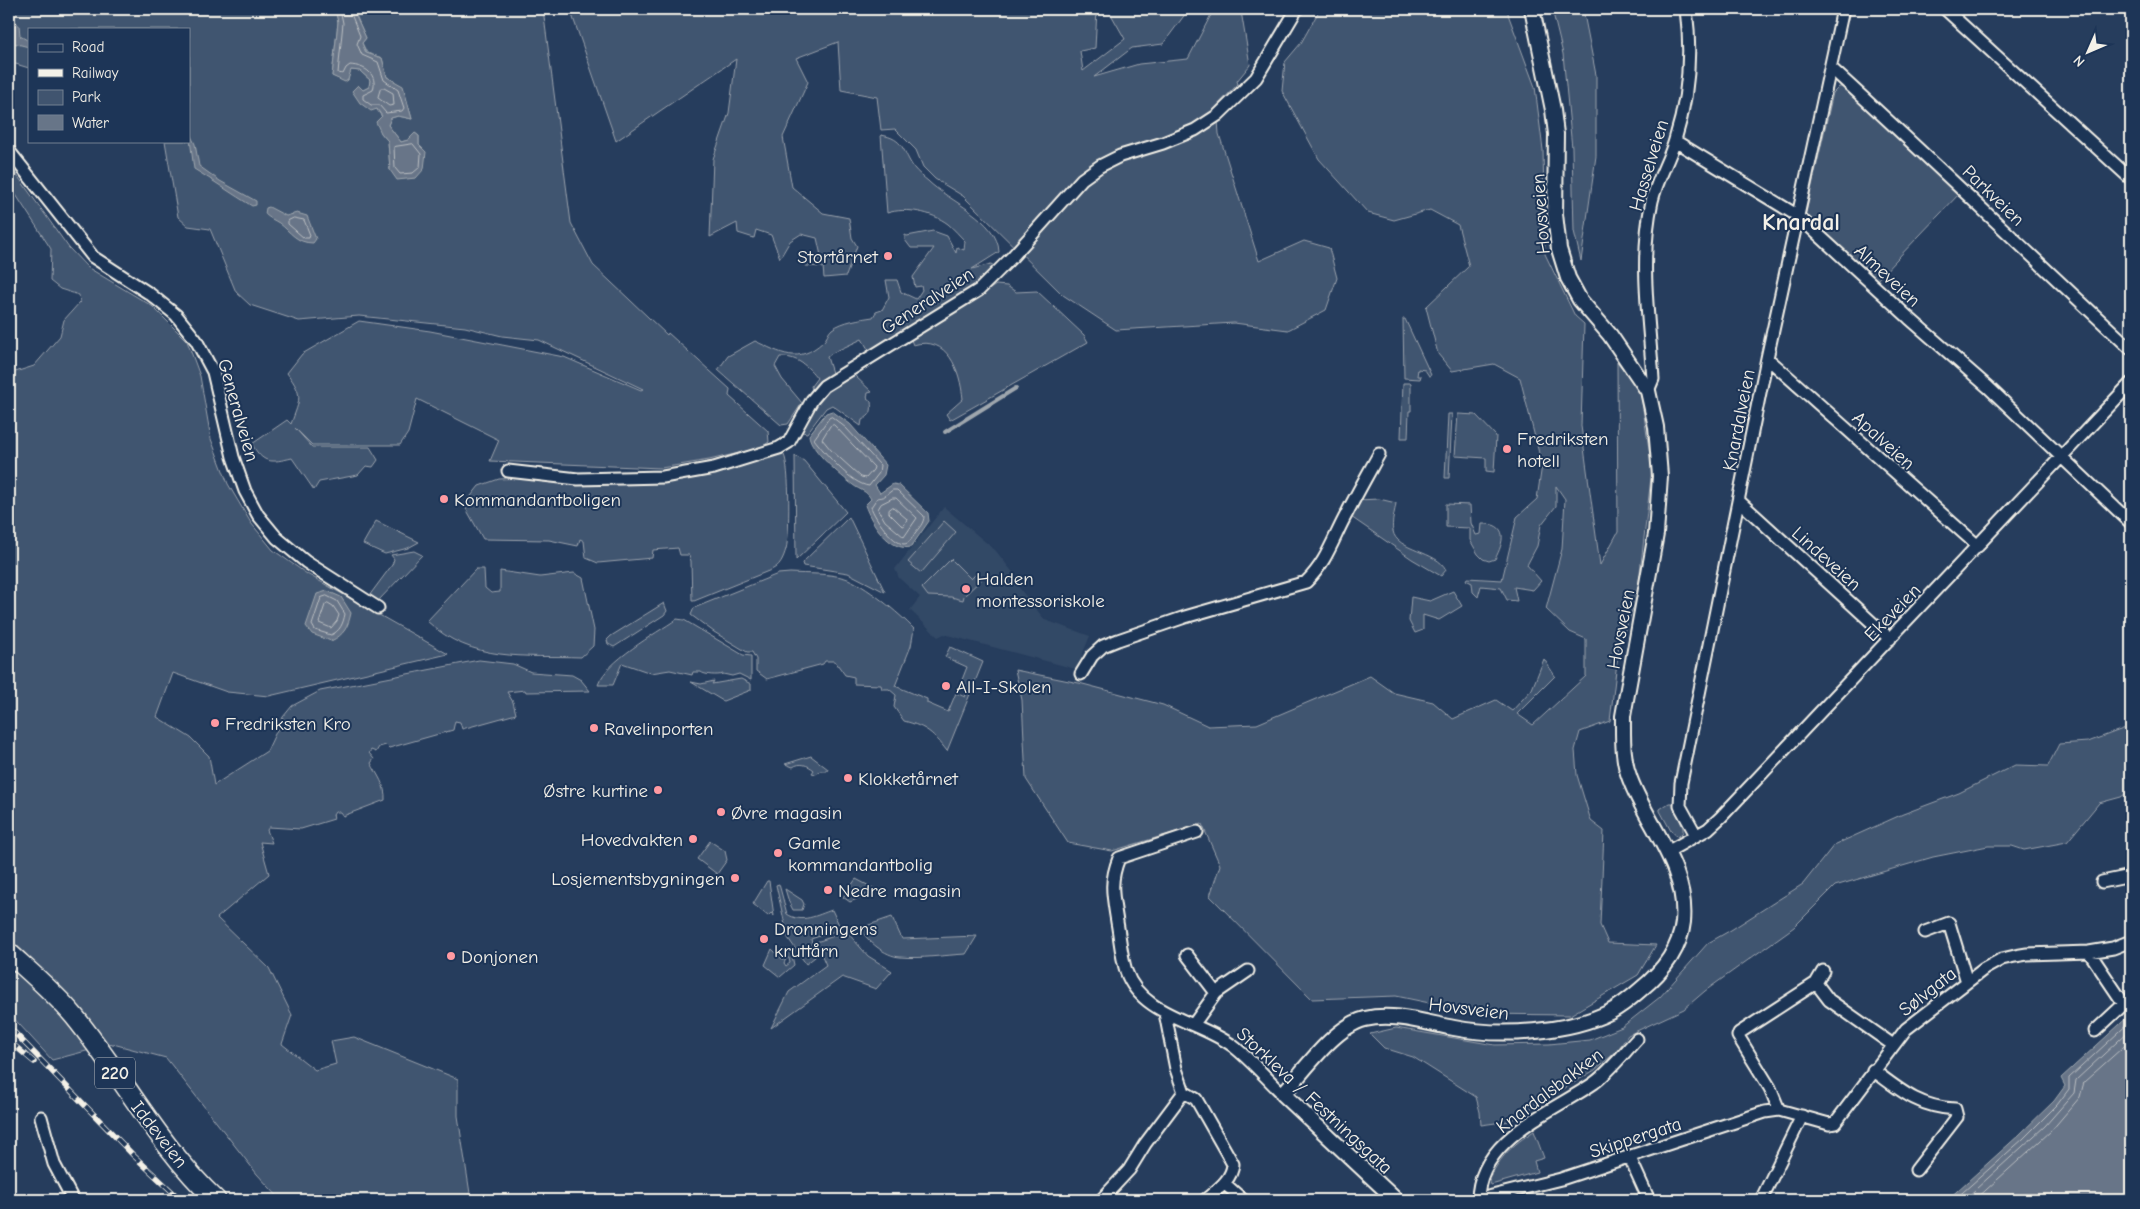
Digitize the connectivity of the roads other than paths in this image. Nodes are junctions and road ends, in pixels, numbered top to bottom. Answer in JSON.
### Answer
{"nodes":[{"id":1,"x":1297,"y":9,"type":"edge"},
{"id":2,"x":1532,"y":9,"type":"edge"},
{"id":3,"x":1686,"y":9,"type":"edge"},
{"id":4,"x":1843,"y":9,"type":"edge"},
{"id":5,"x":1945,"y":9,"type":"edge"},
{"id":6,"x":1831,"y":68,"type":"junction"},
{"id":7,"x":1675,"y":142,"type":"junction"},
{"id":8,"x":9,"y":150,"type":"edge"},
{"id":9,"x":2131,"y":179,"type":"edge"},
{"id":10,"x":1798,"y":216,"type":"junction"},
{"id":11,"x":2131,"y":349,"type":"edge"},
{"id":12,"x":1767,"y":358,"type":"junction"},
{"id":13,"x":2131,"y":383,"type":"edge"},
{"id":14,"x":1648,"y":391,"type":"junction"},
{"id":15,"x":1379,"y":454,"type":"dead end"},
{"id":16,"x":2062,"y":456,"type":"junction"},
{"id":17,"x":508,"y":471,"type":"dead end"},
{"id":18,"x":1740,"y":502,"type":"junction"},
{"id":19,"x":2131,"y":523,"type":"edge"},
{"id":20,"x":1978,"y":546,"type":"junction"},
{"id":21,"x":378,"y":608,"type":"dead end"},
{"id":22,"x":1890,"y":639,"type":"junction"},
{"id":23,"x":1081,"y":674,"type":"dead end"},
{"id":24,"x":1197,"y":832,"type":"dead end"},
{"id":25,"x":1696,"y":835,"type":"junction"},
{"id":26,"x":1667,"y":852,"type":"junction"},
{"id":27,"x":2131,"y":876,"type":"edge"},
{"id":28,"x":2102,"y":882,"type":"dead end"},
{"id":29,"x":1925,"y":932,"type":"dead end"},
{"id":30,"x":2131,"y":941,"type":"edge"},
{"id":31,"x":2089,"y":952,"type":"junction"},
{"id":32,"x":9,"y":953,"type":"edge"},
{"id":33,"x":1187,"y":955,"type":"dead end"},
{"id":34,"x":1248,"y":971,"type":"dead end"},
{"id":35,"x":1823,"y":971,"type":"dead end"},
{"id":36,"x":1967,"y":982,"type":"junction"},
{"id":37,"x":1816,"y":983,"type":"junction"},
{"id":38,"x":1216,"y":993,"type":"junction"},
{"id":39,"x":1165,"y":1013,"type":"junction"},
{"id":40,"x":1193,"y":1025,"type":"junction"},
{"id":41,"x":2095,"y":1031,"type":"dead end"},
{"id":42,"x":1637,"y":1039,"type":"dead end"},
{"id":43,"x":1893,"y":1044,"type":"junction"},
{"id":44,"x":1873,"y":1070,"type":"junction"},
{"id":45,"x":1184,"y":1092,"type":"junction"},
{"id":46,"x":1283,"y":1094,"type":"junction"},
{"id":47,"x":1778,"y":1110,"type":"junction"},
{"id":48,"x":1802,"y":1116,"type":"junction"},
{"id":49,"x":41,"y":1117,"type":"dead end"},
{"id":50,"x":1829,"y":1124,"type":"joint"},
{"id":51,"x":1630,"y":1158,"type":"junction"},
{"id":52,"x":1916,"y":1170,"type":"dead end"},
{"id":53,"x":1224,"y":1183,"type":"junction"},
{"id":54,"x":73,"y":1200,"type":"edge"},
{"id":55,"x":216,"y":1200,"type":"edge"},
{"id":56,"x":1101,"y":1200,"type":"edge"},
{"id":57,"x":1205,"y":1200,"type":"edge"},
{"id":58,"x":1243,"y":1200,"type":"edge"},
{"id":59,"x":1396,"y":1200,"type":"edge"},
{"id":60,"x":1477,"y":1200,"type":"edge"},
{"id":61,"x":1649,"y":1200,"type":"edge"},
{"id":62,"x":1761,"y":1200,"type":"edge"}],
"edges":[{"from":1,"to":17,"type":"street","name":"Generalveien"},
{"from":2,"to":14,"type":"street","name":"Hovsveien"},
{"from":3,"to":7,"type":"street","name":"Hasselveien"},
{"from":4,"to":6,"type":"street","name":"Knardalveien"},
{"from":5,"to":9,"type":"street"},
{"from":6,"to":10,"type":"street","name":"Knardalveien"},
{"from":6,"to":11,"type":"street","name":"Parkveien"},
{"from":7,"to":10,"type":"street","name":"Almeveien"},
{"from":7,"to":14,"type":"street","name":"Hasselveien"},
{"from":8,"to":21,"type":"street","name":"Generalveien"},
{"from":10,"to":12,"type":"street","name":"Knardalveien"},
{"from":10,"to":16,"type":"street","name":"Almeveien"},
{"from":12,"to":18,"type":"street","name":"Knardalveien"},
{"from":12,"to":20,"type":"street","name":"Apalveien"},
{"from":13,"to":16,"type":"street","name":"Ekeveien"},
{"from":14,"to":26,"type":"street","name":"Hovsveien"},
{"from":15,"to":23,"type":"street"},
{"from":16,"to":19,"type":"street","name":"Almeveien"},
{"from":16,"to":20,"type":"street","name":"Ekeveien"},
{"from":18,"to":22,"type":"street","name":"Lindeveien"},
{"from":18,"to":25,"type":"street","name":"Knardalveien"},
{"from":20,"to":22,"type":"street","name":"Ekeveien"},
{"from":22,"to":25,"type":"street","name":"Ekeveien"},
{"from":24,"to":39,"type":"street","name":"Storkleva / Festningsgata"},
{"from":25,"to":26,"type":"street","name":"Ekeveien"},
{"from":26,"to":46,"type":"street","name":"Hovsveien"},
{"from":27,"to":28,"type":"street"},
{"from":29,"to":36,"type":"street"},
{"from":30,"to":31,"type":"street","name":"Sølvgata"},
{"from":31,"to":36,"type":"street","name":"Sølvgata"},
{"from":31,"to":41,"type":"street"},
{"from":32,"to":55,"type":"main road","name":"Iddeveien","number":"220"},
{"from":33,"to":38,"type":"street"},
{"from":34,"to":38,"type":"street"},
{"from":35,"to":37,"type":"street"},
{"from":36,"to":43,"type":"street","name":"Sølvgata"},
{"from":37,"to":43,"type":"street"},
{"from":37,"to":47,"type":"street"},
{"from":38,"to":40,"type":"street"},
{"from":39,"to":40,"type":"street","name":"Storkleva / Festningsgata"},
{"from":39,"to":45,"type":"street"},
{"from":40,"to":46,"type":"street","name":"Storkleva / Festningsgata"},
{"from":42,"to":60,"type":"street","name":"Knardalsbakken"},
{"from":43,"to":44,"type":"street","name":"Sølvgata"},
{"from":44,"to":50,"type":"street","name":"Sølvgata"},
{"from":44,"to":52,"type":"street"},
{"from":45,"to":53,"type":"street"},
{"from":45,"to":56,"type":"street"},
{"from":46,"to":59,"type":"street","name":"Storkleva / Festningsgata"},
{"from":47,"to":48,"type":"street","name":"Skippergata"},
{"from":47,"to":51,"type":"street","name":"Skippergata"},
{"from":48,"to":50,"type":"street","name":"Skippergata"},
{"from":48,"to":62,"type":"street"},
{"from":49,"to":54,"type":"street"},
{"from":51,"to":60,"type":"street","name":"Skippergata"},
{"from":51,"to":61,"type":"street"},
{"from":53,"to":57,"type":"street"},
{"from":53,"to":58,"type":"street"}]}
